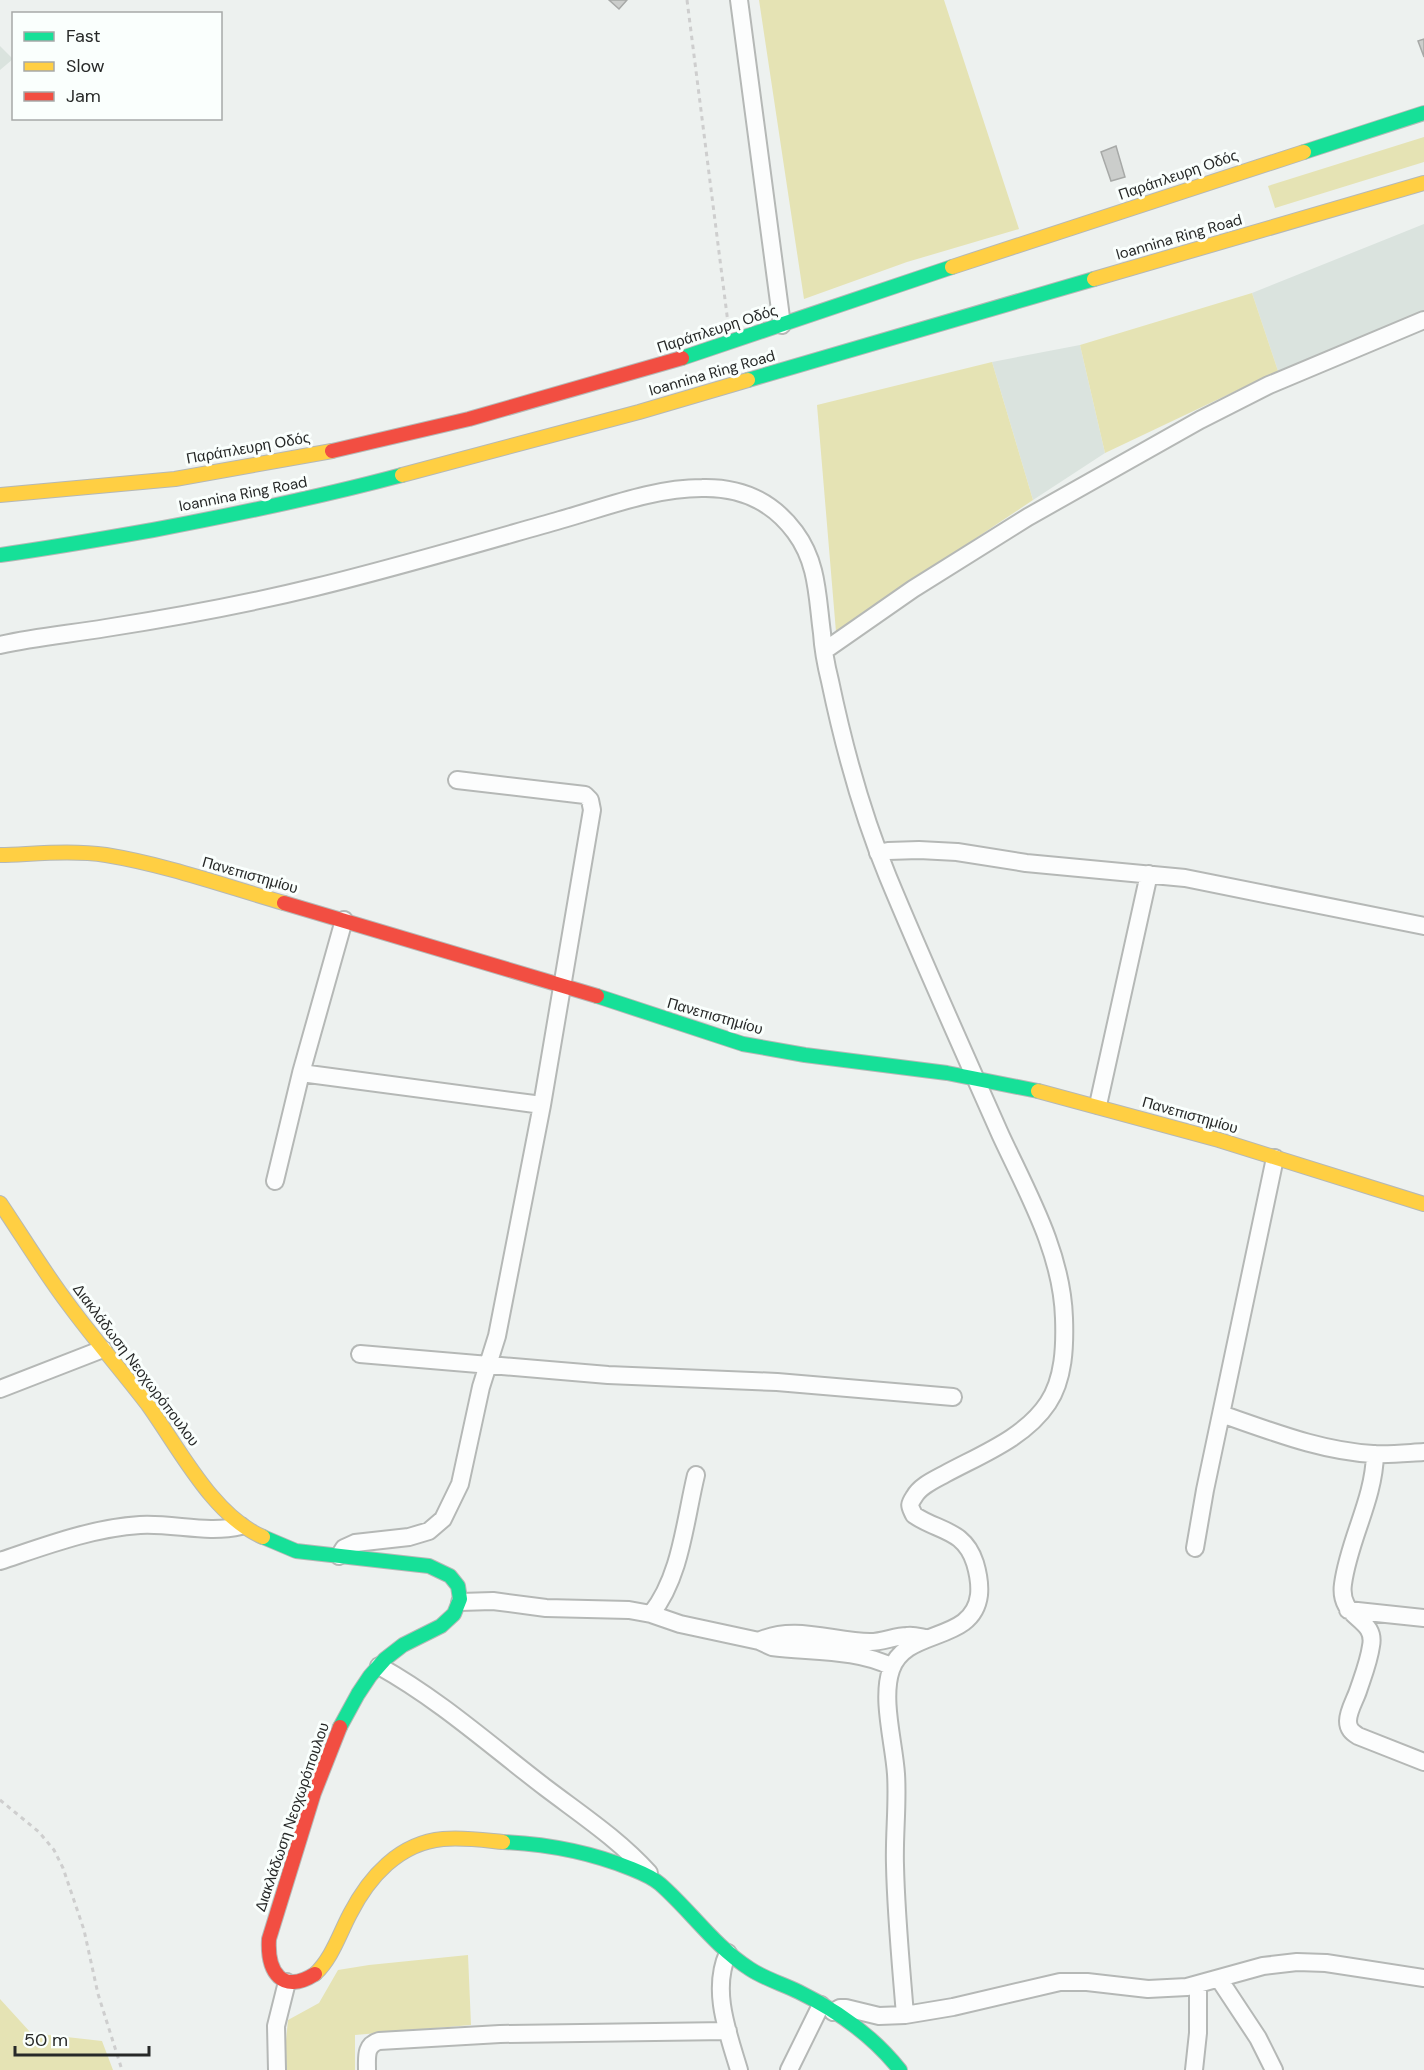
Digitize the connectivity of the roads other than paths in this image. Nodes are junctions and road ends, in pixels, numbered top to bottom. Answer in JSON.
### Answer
{"nodes":[{"id":1,"x":739,"y":0,"type":"edge"},
{"id":2,"x":1424,"y":112,"type":"edge"},
{"id":3,"x":1424,"y":183,"type":"edge"},
{"id":4,"x":1424,"y":320,"type":"edge"},
{"id":5,"x":782,"y":326,"type":"junction"},
{"id":6,"x":0,"y":495,"type":"edge"},
{"id":7,"x":0,"y":555,"type":"edge"},
{"id":8,"x":0,"y":645,"type":"edge"},
{"id":9,"x":824,"y":651,"type":"junction"},
{"id":10,"x":457,"y":780,"type":"dead end"},
{"id":11,"x":878,"y":853,"type":"junction"},
{"id":12,"x":0,"y":855,"type":"edge"},
{"id":13,"x":1149,"y":874,"type":"junction"},
{"id":14,"x":344,"y":920,"type":"junction"},
{"id":15,"x":1424,"y":926,"type":"edge"},
{"id":16,"x":562,"y":985,"type":"junction"},
{"id":17,"x":301,"y":1074,"type":"junction"},
{"id":18,"x":975,"y":1078,"type":"junction"},
{"id":19,"x":542,"y":1105,"type":"junction"},
{"id":20,"x":1098,"y":1106,"type":"junction"},
{"id":21,"x":1275,"y":1158,"type":"junction"},
{"id":22,"x":275,"y":1181,"type":"dead end"},
{"id":23,"x":0,"y":1203,"type":"edge"},
{"id":24,"x":1424,"y":1204,"type":"edge"},
{"id":25,"x":103,"y":1349,"type":"junction"},
{"id":26,"x":360,"y":1354,"type":"dead end"},
{"id":27,"x":489,"y":1365,"type":"junction"},
{"id":28,"x":0,"y":1389,"type":"edge"},
{"id":29,"x":953,"y":1396,"type":"dead end"},
{"id":30,"x":1221,"y":1414,"type":"junction"},
{"id":31,"x":1424,"y":1452,"type":"edge"},
{"id":32,"x":1375,"y":1454,"type":"junction"},
{"id":33,"x":696,"y":1475,"type":"dead end"},
{"id":34,"x":241,"y":1526,"type":"junction"},
{"id":35,"x":1195,"y":1548,"type":"dead end"},
{"id":36,"x":339,"y":1556,"type":"junction"},
{"id":37,"x":0,"y":1561,"type":"edge"},
{"id":38,"x":460,"y":1602,"type":"junction"},
{"id":39,"x":1348,"y":1610,"type":"junction"},
{"id":40,"x":651,"y":1614,"type":"junction"},
{"id":41,"x":1424,"y":1618,"type":"edge"},
{"id":42,"x":926,"y":1638,"type":"junction"},
{"id":43,"x":759,"y":1641,"type":"junction"},
{"id":44,"x":379,"y":1666,"type":"junction"},
{"id":45,"x":892,"y":1667,"type":"junction"},
{"id":46,"x":1424,"y":1762,"type":"edge"},
{"id":47,"x":655,"y":1880,"type":"junction"},
{"id":48,"x":728,"y":1953,"type":"junction"},
{"id":49,"x":1424,"y":1978,"type":"edge"},
{"id":50,"x":1219,"y":1979,"type":"junction"},
{"id":51,"x":287,"y":1982,"type":"junction"},
{"id":52,"x":1198,"y":1985,"type":"junction"},
{"id":53,"x":827,"y":2008,"type":"junction"},
{"id":54,"x":905,"y":2015,"type":"junction"},
{"id":55,"x":728,"y":2031,"type":"junction"},
{"id":56,"x":277,"y":2070,"type":"edge"},
{"id":57,"x":367,"y":2070,"type":"edge"},
{"id":58,"x":739,"y":2070,"type":"edge"},
{"id":59,"x":789,"y":2070,"type":"edge"},
{"id":60,"x":900,"y":2070,"type":"edge"},
{"id":61,"x":1194,"y":2070,"type":"edge"},
{"id":62,"x":1274,"y":2070,"type":"edge"}],
"edges":[{"from":1,"to":5,"type":"street"},
{"from":2,"to":5,"type":"main road","name":"Παράπλευρη Οδός"},
{"from":3,"to":7,"type":"main road","name":"Ioannina Ring Road"},
{"from":4,"to":9,"type":"street"},
{"from":5,"to":6,"type":"main road","name":"Παράπλευρη Οδός"},
{"from":8,"to":9,"type":"street"},
{"from":9,"to":11,"type":"street"},
{"from":10,"to":16,"type":"street"},
{"from":11,"to":13,"type":"street"},
{"from":11,"to":18,"type":"street"},
{"from":12,"to":14,"type":"main road","name":"Πανεπιστημίου"},
{"from":13,"to":15,"type":"street"},
{"from":13,"to":20,"type":"street"},
{"from":14,"to":16,"type":"main road","name":"Πανεπιστημίου"},
{"from":14,"to":17,"type":"street"},
{"from":16,"to":18,"type":"main road","name":"Πανεπιστημίου"},
{"from":16,"to":19,"type":"street"},
{"from":17,"to":19,"type":"street"},
{"from":17,"to":22,"type":"street"},
{"from":18,"to":20,"type":"main road","name":"Πανεπιστημίου"},
{"from":18,"to":42,"type":"street"},
{"from":19,"to":27,"type":"street"},
{"from":20,"to":21,"type":"main road","name":"Πανεπιστημίου"},
{"from":21,"to":24,"type":"main road","name":"Πανεπιστημίου"},
{"from":21,"to":30,"type":"street"},
{"from":23,"to":25,"type":"main road","name":"Διακλάδωση Νεοχωρόπουλου"},
{"from":25,"to":28,"type":"street"},
{"from":25,"to":34,"type":"main road","name":"Διακλάδωση Νεοχωρόπουλου"},
{"from":26,"to":27,"type":"street"},
{"from":27,"to":29,"type":"street"},
{"from":27,"to":36,"type":"street"},
{"from":30,"to":32,"type":"street"},
{"from":30,"to":35,"type":"street"},
{"from":31,"to":32,"type":"street"},
{"from":32,"to":39,"type":"street"},
{"from":33,"to":40,"type":"street"},
{"from":34,"to":36,"type":"main road","name":"Διακλάδωση Νεοχωρόπουλου"},
{"from":34,"to":37,"type":"street"},
{"from":36,"to":38,"type":"main road","name":"Διακλάδωση Νεοχωρόπουλου"},
{"from":38,"to":40,"type":"street"},
{"from":38,"to":44,"type":"main road","name":"Διακλάδωση Νεοχωρόπουλου"},
{"from":39,"to":41,"type":"street"},
{"from":39,"to":46,"type":"street"},
{"from":40,"to":43,"type":"street"},
{"from":42,"to":43,"type":"street"},
{"from":42,"to":45,"type":"street"},
{"from":43,"to":45,"type":"street"},
{"from":44,"to":47,"type":"street"},
{"from":44,"to":51,"type":"main road","name":"Διακλάδωση Νεοχωρόπουλου"},
{"from":45,"to":54,"type":"street"},
{"from":47,"to":48,"type":"main road"},
{"from":47,"to":51,"type":"main road"},
{"from":48,"to":53,"type":"main road"},
{"from":48,"to":55,"type":"street"},
{"from":49,"to":50,"type":"street"},
{"from":50,"to":52,"type":"street"},
{"from":50,"to":62,"type":"street"},
{"from":51,"to":56,"type":"street"},
{"from":52,"to":54,"type":"street"},
{"from":52,"to":61,"type":"street"},
{"from":53,"to":54,"type":"street"},
{"from":53,"to":59,"type":"street"},
{"from":53,"to":60,"type":"main road"},
{"from":55,"to":57,"type":"street"},
{"from":55,"to":58,"type":"street"}]}
